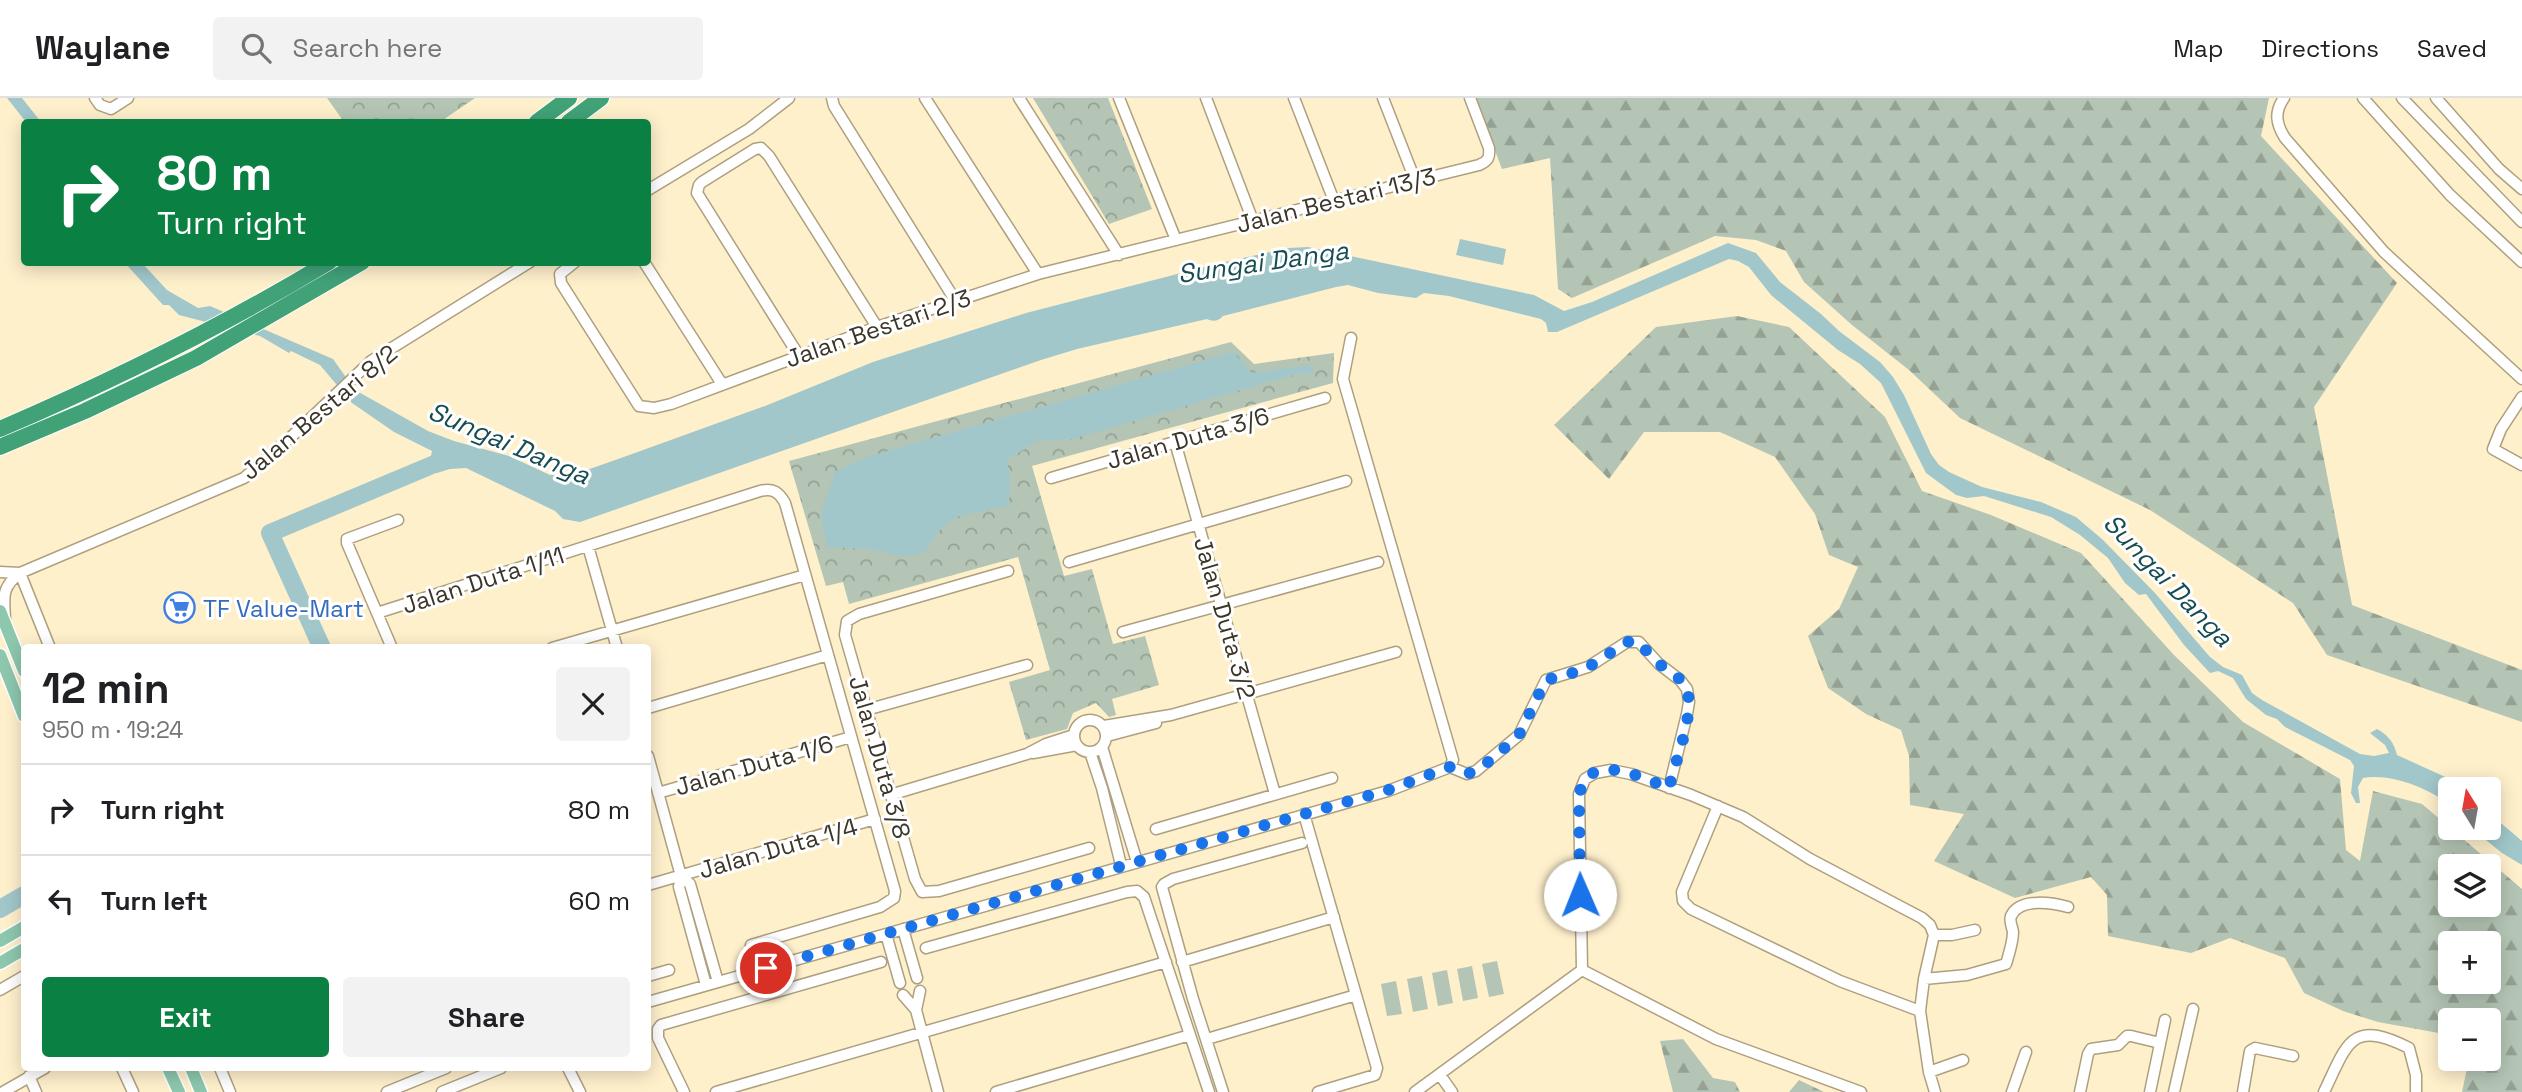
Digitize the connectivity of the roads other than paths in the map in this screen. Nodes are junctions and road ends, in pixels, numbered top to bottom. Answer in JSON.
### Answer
{"nodes":[{"id":1,"x":95,"y":98,"type":"edge"},
{"id":2,"x":128,"y":98,"type":"edge"},
{"id":3,"x":569,"y":98,"type":"edge"},
{"id":4,"x":601,"y":98,"type":"edge"},
{"id":5,"x":789,"y":98,"type":"edge"},
{"id":6,"x":832,"y":98,"type":"edge"},
{"id":7,"x":925,"y":98,"type":"edge"},
{"id":8,"x":1019,"y":98,"type":"edge"},
{"id":9,"x":1119,"y":98,"type":"edge"},
{"id":10,"x":1206,"y":98,"type":"edge"},
{"id":11,"x":1294,"y":98,"type":"edge"},
{"id":12,"x":1383,"y":98,"type":"edge"},
{"id":13,"x":1470,"y":98,"type":"edge"},
{"id":14,"x":2284,"y":98,"type":"edge"},
{"id":15,"x":2363,"y":98,"type":"edge"},
{"id":16,"x":2402,"y":98,"type":"edge"},
{"id":17,"x":2436,"y":98,"type":"edge"},
{"id":18,"x":541,"y":119,"type":"edge"},
{"id":19,"x":573,"y":119,"type":"edge"},
{"id":20,"x":1415,"y":180,"type":"junction"},
{"id":21,"x":651,"y":188,"type":"edge"},
{"id":22,"x":2522,"y":189,"type":"edge"},
{"id":23,"x":1334,"y":201,"type":"junction"},
{"id":24,"x":1253,"y":220,"type":"junction"},
{"id":25,"x":2522,"y":222,"type":"edge"},
{"id":26,"x":1176,"y":240,"type":"junction"},
{"id":27,"x":1119,"y":254,"type":"junction"},
{"id":28,"x":2522,"y":262,"type":"edge"},
{"id":29,"x":323,"y":266,"type":"edge"},
{"id":30,"x":356,"y":266,"type":"edge"},
{"id":31,"x":524,"y":266,"type":"edge"},
{"id":32,"x":570,"y":266,"type":"edge"},
{"id":33,"x":647,"y":266,"type":"edge"},
{"id":34,"x":1038,"y":274,"type":"junction"},
{"id":35,"x":955,"y":300,"type":"junction"},
{"id":36,"x":877,"y":327,"type":"junction"},
{"id":37,"x":1351,"y":338,"type":"dead end"},
{"id":38,"x":799,"y":356,"type":"junction"},
{"id":39,"x":2522,"y":379,"type":"edge"},
{"id":40,"x":722,"y":384,"type":"junction"},
{"id":41,"x":2522,"y":397,"type":"edge"},
{"id":42,"x":1325,"y":398,"type":"dead end"},
{"id":43,"x":0,"y":429,"type":"edge"},
{"id":44,"x":1175,"y":442,"type":"junction"},
{"id":45,"x":0,"y":447,"type":"edge"},
{"id":46,"x":2522,"y":466,"type":"edge"},
{"id":47,"x":1051,"y":478,"type":"dead end"},
{"id":48,"x":1346,"y":481,"type":"dead end"},
{"id":49,"x":398,"y":520,"type":"dead end"},
{"id":50,"x":1198,"y":524,"type":"junction"},
{"id":51,"x":589,"y":546,"type":"junction"},
{"id":52,"x":1069,"y":562,"type":"dead end"},
{"id":53,"x":1378,"y":562,"type":"dead end"},
{"id":54,"x":1008,"y":571,"type":"dead end"},
{"id":55,"x":0,"y":572,"type":"edge"},
{"id":56,"x":20,"y":573,"type":"junction"},
{"id":57,"x":805,"y":575,"type":"junction"},
{"id":58,"x":1222,"y":606,"type":"junction"},
{"id":59,"x":377,"y":613,"type":"junction"},
{"id":60,"x":2,"y":617,"type":"edge"},
{"id":61,"x":612,"y":630,"type":"junction"},
{"id":62,"x":1123,"y":632,"type":"dead end"},
{"id":63,"x":48,"y":644,"type":"edge"},
{"id":64,"x":390,"y":644,"type":"edge"},
{"id":65,"x":565,"y":644,"type":"edge"},
{"id":66,"x":616,"y":644,"type":"edge"},
{"id":67,"x":1396,"y":652,"type":"dead end"},
{"id":68,"x":0,"y":655,"type":"edge"},
{"id":69,"x":828,"y":655,"type":"junction"},
{"id":70,"x":21,"y":664,"type":"edge"},
{"id":71,"x":1027,"y":665,"type":"dead end"},
{"id":72,"x":0,"y":671,"type":"edge"},
{"id":73,"x":14,"y":689,"type":"junction"},
{"id":74,"x":1247,"y":693,"type":"junction"},
{"id":75,"x":651,"y":707,"type":"edge"},
{"id":76,"x":21,"y":708,"type":"edge"},
{"id":77,"x":866,"y":710,"type":"junction"},
{"id":78,"x":1105,"y":731,"type":"junction"},
{"id":79,"x":851,"y":737,"type":"junction"},
{"id":80,"x":1075,"y":740,"type":"junction"},
{"id":81,"x":1102,"y":747,"type":"junction"},
{"id":82,"x":1090,"y":752,"type":"junction"},
{"id":83,"x":1451,"y":764,"type":"junction"},
{"id":84,"x":651,"y":767,"type":"edge"},
{"id":85,"x":1332,"y":778,"type":"dead end"},
{"id":86,"x":1669,"y":788,"type":"junction"},
{"id":87,"x":658,"y":793,"type":"junction"},
{"id":88,"x":1275,"y":794,"type":"junction"},
{"id":89,"x":890,"y":795,"type":"junction"},
{"id":90,"x":1718,"y":806,"type":"junction"},
{"id":91,"x":1304,"y":814,"type":"junction"},
{"id":92,"x":875,"y":819,"type":"junction"},
{"id":93,"x":1156,"y":829,"type":"dead end"},
{"id":94,"x":1302,"y":843,"type":"dead end"},
{"id":95,"x":1089,"y":848,"type":"dead end"},
{"id":96,"x":1137,"y":862,"type":"junction"},
{"id":97,"x":1121,"y":865,"type":"junction"},
{"id":98,"x":681,"y":876,"type":"junction"},
{"id":99,"x":651,"y":884,"type":"edge"},
{"id":100,"x":2068,"y":907,"type":"dead end"},
{"id":101,"x":1334,"y":917,"type":"junction"},
{"id":102,"x":21,"y":929,"type":"edge"},
{"id":103,"x":903,"y":929,"type":"junction"},
{"id":104,"x":1975,"y":930,"type":"dead end"},
{"id":105,"x":886,"y":934,"type":"junction"},
{"id":106,"x":1934,"y":935,"type":"junction"},
{"id":107,"x":0,"y":941,"type":"edge"},
{"id":108,"x":751,"y":946,"type":"dead end"},
{"id":109,"x":926,"y":948,"type":"dead end"},
{"id":110,"x":21,"y":951,"type":"edge"},
{"id":111,"x":881,"y":962,"type":"dead end"},
{"id":112,"x":1166,"y":962,"type":"junction"},
{"id":113,"x":1182,"y":962,"type":"junction"},
{"id":114,"x":0,"y":963,"type":"edge"},
{"id":115,"x":669,"y":970,"type":"dead end"},
{"id":116,"x":1582,"y":970,"type":"junction"},
{"id":117,"x":651,"y":975,"type":"edge"},
{"id":118,"x":21,"y":978,"type":"edge"},
{"id":119,"x":917,"y":978,"type":"dead end"},
{"id":120,"x":1924,"y":979,"type":"junction"},
{"id":121,"x":718,"y":982,"type":"junction"},
{"id":122,"x":900,"y":983,"type":"dead end"},
{"id":123,"x":706,"y":985,"type":"junction"},
{"id":124,"x":0,"y":990,"type":"edge"},
{"id":125,"x":920,"y":991,"type":"dead end"},
{"id":126,"x":903,"y":995,"type":"dead end"},
{"id":127,"x":1356,"y":995,"type":"junction"},
{"id":128,"x":651,"y":1001,"type":"edge"},
{"id":129,"x":2193,"y":1009,"type":"dead end"},
{"id":130,"x":916,"y":1010,"type":"junction"},
{"id":131,"x":1920,"y":1011,"type":"junction"},
{"id":132,"x":2165,"y":1020,"type":"dead end"},
{"id":133,"x":922,"y":1032,"type":"junction"},
{"id":134,"x":1190,"y":1035,"type":"junction"},
{"id":135,"x":1207,"y":1039,"type":"junction"},
{"id":136,"x":2160,"y":1043,"type":"junction"},
{"id":137,"x":2026,"y":1052,"type":"dead end"},
{"id":138,"x":2292,"y":1056,"type":"dead end"},
{"id":139,"x":1962,"y":1060,"type":"dead end"},
{"id":140,"x":39,"y":1071,"type":"edge"},
{"id":141,"x":123,"y":1071,"type":"edge"},
{"id":142,"x":170,"y":1071,"type":"edge"},
{"id":143,"x":192,"y":1071,"type":"edge"},
{"id":144,"x":221,"y":1071,"type":"edge"},
{"id":145,"x":439,"y":1071,"type":"edge"},
{"id":146,"x":494,"y":1071,"type":"edge"},
{"id":147,"x":570,"y":1071,"type":"edge"},
{"id":148,"x":1929,"y":1072,"type":"junction"},
{"id":149,"x":1440,"y":1075,"type":"junction"},
{"id":150,"x":29,"y":1076,"type":"junction"},
{"id":151,"x":2,"y":1092,"type":"edge"},
{"id":152,"x":36,"y":1092,"type":"edge"},
{"id":153,"x":133,"y":1092,"type":"edge"},
{"id":154,"x":179,"y":1092,"type":"edge"},
{"id":155,"x":201,"y":1092,"type":"edge"},
{"id":156,"x":230,"y":1092,"type":"edge"},
{"id":157,"x":387,"y":1092,"type":"edge"},
{"id":158,"x":442,"y":1092,"type":"edge"},
{"id":159,"x":580,"y":1092,"type":"edge"},
{"id":160,"x":684,"y":1092,"type":"edge"},
{"id":161,"x":716,"y":1092,"type":"edge"},
{"id":162,"x":938,"y":1092,"type":"edge"},
{"id":163,"x":996,"y":1092,"type":"edge"},
{"id":164,"x":1209,"y":1092,"type":"edge"},
{"id":165,"x":1223,"y":1092,"type":"edge"},
{"id":166,"x":1318,"y":1092,"type":"edge"},
{"id":167,"x":1415,"y":1092,"type":"edge"},
{"id":168,"x":1452,"y":1092,"type":"edge"},
{"id":169,"x":1861,"y":1092,"type":"edge"},
{"id":170,"x":1935,"y":1092,"type":"edge"},
{"id":171,"x":2012,"y":1092,"type":"edge"},
{"id":172,"x":2080,"y":1092,"type":"edge"},
{"id":173,"x":2150,"y":1092,"type":"edge"},
{"id":174,"x":2174,"y":1092,"type":"edge"},
{"id":175,"x":2243,"y":1092,"type":"edge"},
{"id":176,"x":2324,"y":1092,"type":"edge"},
{"id":177,"x":2416,"y":1092,"type":"edge"}],
"edges":[{"from":1,"to":2,"type":"street"},
{"from":3,"to":18,"type":"highway"},
{"from":4,"to":19,"type":"highway"},
{"from":5,"to":21,"type":"street"},
{"from":6,"to":35,"type":"street"},
{"from":7,"to":34,"type":"street"},
{"from":8,"to":27,"type":"street"},
{"from":9,"to":26,"type":"street"},
{"from":10,"to":24,"type":"street"},
{"from":11,"to":23,"type":"street"},
{"from":12,"to":20,"type":"street"},
{"from":13,"to":20,"type":"street","name":"Jalan Bestari 13/3"},
{"from":14,"to":39,"type":"street"},
{"from":15,"to":28,"type":"street"},
{"from":16,"to":25,"type":"street"},
{"from":17,"to":22,"type":"street"},
{"from":20,"to":23,"type":"street","name":"Jalan Bestari 13/3"},
{"from":23,"to":24,"type":"street","name":"Jalan Bestari 13/3"},
{"from":24,"to":26,"type":"street","name":"Jalan Bestari 13/3"},
{"from":26,"to":27,"type":"street","name":"Jalan Bestari 13/3"},
{"from":27,"to":34,"type":"street","name":"Jalan Bestari 2/3"},
{"from":29,"to":43,"type":"highway"},
{"from":30,"to":45,"type":"highway"},
{"from":31,"to":56,"type":"street","name":"Jalan Bestari 8/2"},
{"from":32,"to":40,"type":"street","name":"Jalan Bestari 2/3"},
{"from":33,"to":40,"type":"street"},
{"from":34,"to":35,"type":"street","name":"Jalan Bestari 2/3"},
{"from":35,"to":36,"type":"street","name":"Jalan Bestari 2/3"},
{"from":36,"to":38,"type":"street","name":"Jalan Bestari 2/3"},
{"from":36,"to":38,"type":"street"},
{"from":37,"to":83,"type":"street"},
{"from":38,"to":40,"type":"street","name":"Jalan Bestari 2/3"},
{"from":41,"to":46,"type":"street"},
{"from":42,"to":44,"type":"street","name":"Jalan Duta 3/6"},
{"from":44,"to":47,"type":"street","name":"Jalan Duta 3/6"},
{"from":44,"to":50,"type":"street","name":"Jalan Duta 3/2"},
{"from":48,"to":50,"type":"street"},
{"from":49,"to":59,"type":"street"},
{"from":50,"to":52,"type":"street"},
{"from":50,"to":58,"type":"street","name":"Jalan Duta 3/2"},
{"from":51,"to":57,"type":"street","name":"Jalan Duta 1/11"},
{"from":51,"to":59,"type":"street","name":"Jalan Duta 1/11"},
{"from":51,"to":61,"type":"street"},
{"from":53,"to":58,"type":"street"},
{"from":54,"to":77,"type":"street","name":"Jalan Duta 3/8"},
{"from":55,"to":56,"type":"street","name":"Jalan Bestari 8/2"},
{"from":56,"to":60,"type":"street"},
{"from":56,"to":63,"type":"street"},
{"from":57,"to":61,"type":"street"},
{"from":57,"to":69,"type":"street"},
{"from":58,"to":62,"type":"street"},
{"from":58,"to":74,"type":"street","name":"Jalan Duta 3/2"},
{"from":59,"to":64,"type":"street"},
{"from":60,"to":70,"type":"main road"},
{"from":61,"to":65,"type":"street"},
{"from":61,"to":66,"type":"street"},
{"from":67,"to":74,"type":"street"},
{"from":68,"to":73,"type":"main road"},
{"from":69,"to":75,"type":"street"},
{"from":69,"to":79,"type":"street"},
{"from":71,"to":77,"type":"street"},
{"from":72,"to":73,"type":"street"},
{"from":73,"to":76,"type":"main road"},
{"from":74,"to":78,"type":"street"},
{"from":74,"to":88,"type":"street","name":"Jalan Duta 3/2"},
{"from":77,"to":89,"type":"street","name":"Jalan Duta 3/8"},
{"from":78,"to":80,"type":"street"},
{"from":78,"to":81,"type":"street"},
{"from":79,"to":87,"type":"street","name":"Jalan Duta 1/6"},
{"from":79,"to":92,"type":"street"},
{"from":80,"to":82,"type":"street"},
{"from":80,"to":89,"type":"street"},
{"from":81,"to":82,"type":"street"},
{"from":81,"to":96,"type":"street"},
{"from":82,"to":97,"type":"street"},
{"from":83,"to":86,"type":"street"},
{"from":83,"to":91,"type":"street"},
{"from":84,"to":87,"type":"street"},
{"from":85,"to":88,"type":"street"},
{"from":86,"to":90,"type":"street"},
{"from":86,"to":116,"type":"street"},
{"from":87,"to":98,"type":"street"},
{"from":88,"to":93,"type":"street"},
{"from":89,"to":95,"type":"street","name":"Jalan Duta 3/8"},
{"from":90,"to":106,"type":"street"},
{"from":90,"to":131,"type":"street"},
{"from":91,"to":96,"type":"street"},
{"from":91,"to":101,"type":"street"},
{"from":92,"to":98,"type":"street","name":"Jalan Duta 1/4"},
{"from":92,"to":108,"type":"street"},
{"from":94,"to":113,"type":"street"},
{"from":96,"to":97,"type":"street"},
{"from":97,"to":103,"type":"street"},
{"from":98,"to":99,"type":"street","name":"Jalan Duta 1/4"},
{"from":98,"to":121,"type":"street"},
{"from":98,"to":123,"type":"street"},
{"from":100,"to":120,"type":"street"},
{"from":101,"to":113,"type":"street"},
{"from":101,"to":127,"type":"street"},
{"from":102,"to":107,"type":"main road"},
{"from":103,"to":105,"type":"street"},
{"from":103,"to":119,"type":"street"},
{"from":104,"to":106,"type":"street"},
{"from":105,"to":121,"type":"street"},
{"from":105,"to":122,"type":"street"},
{"from":106,"to":120,"type":"street"},
{"from":109,"to":112,"type":"street"},
{"from":110,"to":114,"type":"main road"},
{"from":111,"to":160,"type":"street"},
{"from":112,"to":133,"type":"street"},
{"from":112,"to":134,"type":"street"},
{"from":113,"to":135,"type":"street"},
{"from":115,"to":117,"type":"street"},
{"from":116,"to":149,"type":"street"},
{"from":116,"to":169,"type":"street"},
{"from":118,"to":124,"type":"street"},
{"from":120,"to":131,"type":"street"},
{"from":121,"to":123,"type":"street"},
{"from":123,"to":128,"type":"street"},
{"from":125,"to":130,"type":"street"},
{"from":126,"to":130,"type":"street"},
{"from":127,"to":135,"type":"street"},
{"from":127,"to":166,"type":"street"},
{"from":129,"to":174,"type":"street"},
{"from":130,"to":133,"type":"street"},
{"from":131,"to":148,"type":"street"},
{"from":132,"to":136,"type":"street"},
{"from":133,"to":161,"type":"street"},
{"from":133,"to":162,"type":"street"},
{"from":134,"to":163,"type":"street"},
{"from":134,"to":164,"type":"street"},
{"from":135,"to":165,"type":"street"},
{"from":136,"to":172,"type":"street"},
{"from":136,"to":173,"type":"street"},
{"from":137,"to":171,"type":"street"},
{"from":138,"to":175,"type":"street"},
{"from":139,"to":148,"type":"street"},
{"from":140,"to":150,"type":"street"},
{"from":141,"to":153,"type":"street"},
{"from":142,"to":154,"type":"main road"},
{"from":143,"to":155,"type":"main road"},
{"from":144,"to":156,"type":"street"},
{"from":145,"to":157,"type":"street"},
{"from":146,"to":158,"type":"street"},
{"from":147,"to":159,"type":"street"},
{"from":148,"to":170,"type":"street"},
{"from":149,"to":167,"type":"street"},
{"from":149,"to":168,"type":"street"},
{"from":150,"to":151,"type":"street"},
{"from":150,"to":152,"type":"street"},
{"from":176,"to":177,"type":"street"}]}
